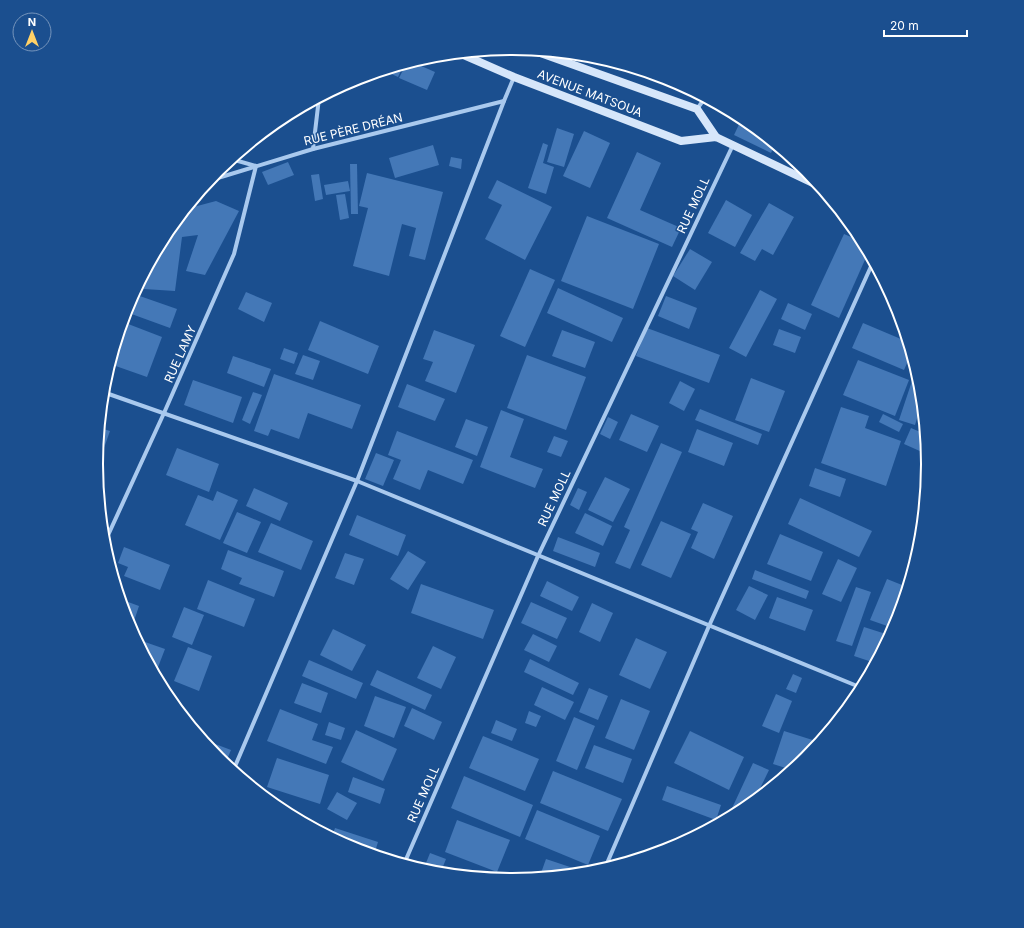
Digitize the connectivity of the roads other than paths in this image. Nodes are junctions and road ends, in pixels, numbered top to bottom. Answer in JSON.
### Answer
{"nodes":[{"id":1,"x":468,"y":57,"type":"edge"},
{"id":2,"x":551,"y":57,"type":"edge"},
{"id":3,"x":514,"y":77,"type":"junction"},
{"id":4,"x":504,"y":101,"type":"junction"},
{"id":5,"x":702,"y":102,"type":"edge"},
{"id":6,"x":318,"y":104,"type":"edge"},
{"id":7,"x":697,"y":109,"type":"junction"},
{"id":8,"x":716,"y":138,"type":"junction"},
{"id":9,"x":733,"y":145,"type":"junction"},
{"id":10,"x":313,"y":149,"type":"junction"},
{"id":11,"x":237,"y":161,"type":"edge"},
{"id":12,"x":256,"y":166,"type":"junction"},
{"id":13,"x":221,"y":177,"type":"edge"},
{"id":14,"x":806,"y":180,"type":"edge"},
{"id":15,"x":870,"y":268,"type":"edge"},
{"id":16,"x":109,"y":394,"type":"edge"},
{"id":17,"x":164,"y":413,"type":"junction"},
{"id":18,"x":357,"y":481,"type":"junction"},
{"id":19,"x":109,"y":533,"type":"edge"},
{"id":20,"x":538,"y":556,"type":"junction"},
{"id":21,"x":709,"y":626,"type":"junction"},
{"id":22,"x":856,"y":685,"type":"edge"},
{"id":23,"x":235,"y":765,"type":"edge"},
{"id":24,"x":406,"y":859,"type":"edge"},
{"id":25,"x":608,"y":861,"type":"edge"}],
"edges":[{"from":1,"to":3,"type":"street","name":"AVENUE MATSOUA"},
{"from":2,"to":7,"type":"street","name":"AVENUE MATSOUA"},
{"from":3,"to":4,"type":"street"},
{"from":3,"to":8,"type":"street","name":"AVENUE MATSOUA"},
{"from":4,"to":10,"type":"street","name":"RUE PÈRE DRÉAN"},
{"from":4,"to":18,"type":"street"},
{"from":5,"to":7,"type":"street"},
{"from":6,"to":10,"type":"street"},
{"from":7,"to":8,"type":"street"},
{"from":8,"to":9,"type":"street","name":"AVENUE MATSOUA"},
{"from":9,"to":14,"type":"street","name":"AVENUE MATSOUA"},
{"from":9,"to":20,"type":"street","name":"RUE MOLL"},
{"from":10,"to":12,"type":"street","name":"RUE PÈRE DRÉAN"},
{"from":11,"to":12,"type":"street"},
{"from":12,"to":13,"type":"street","name":"RUE PÈRE DRÉAN"},
{"from":12,"to":17,"type":"street","name":"RUE LAMY"},
{"from":15,"to":21,"type":"street"},
{"from":16,"to":17,"type":"street"},
{"from":17,"to":18,"type":"street"},
{"from":17,"to":19,"type":"street","name":"RUE LAMY"},
{"from":18,"to":20,"type":"street"},
{"from":18,"to":23,"type":"street"},
{"from":20,"to":21,"type":"street"},
{"from":20,"to":24,"type":"street","name":"RUE MOLL"},
{"from":21,"to":22,"type":"street"},
{"from":21,"to":25,"type":"street"}]}
